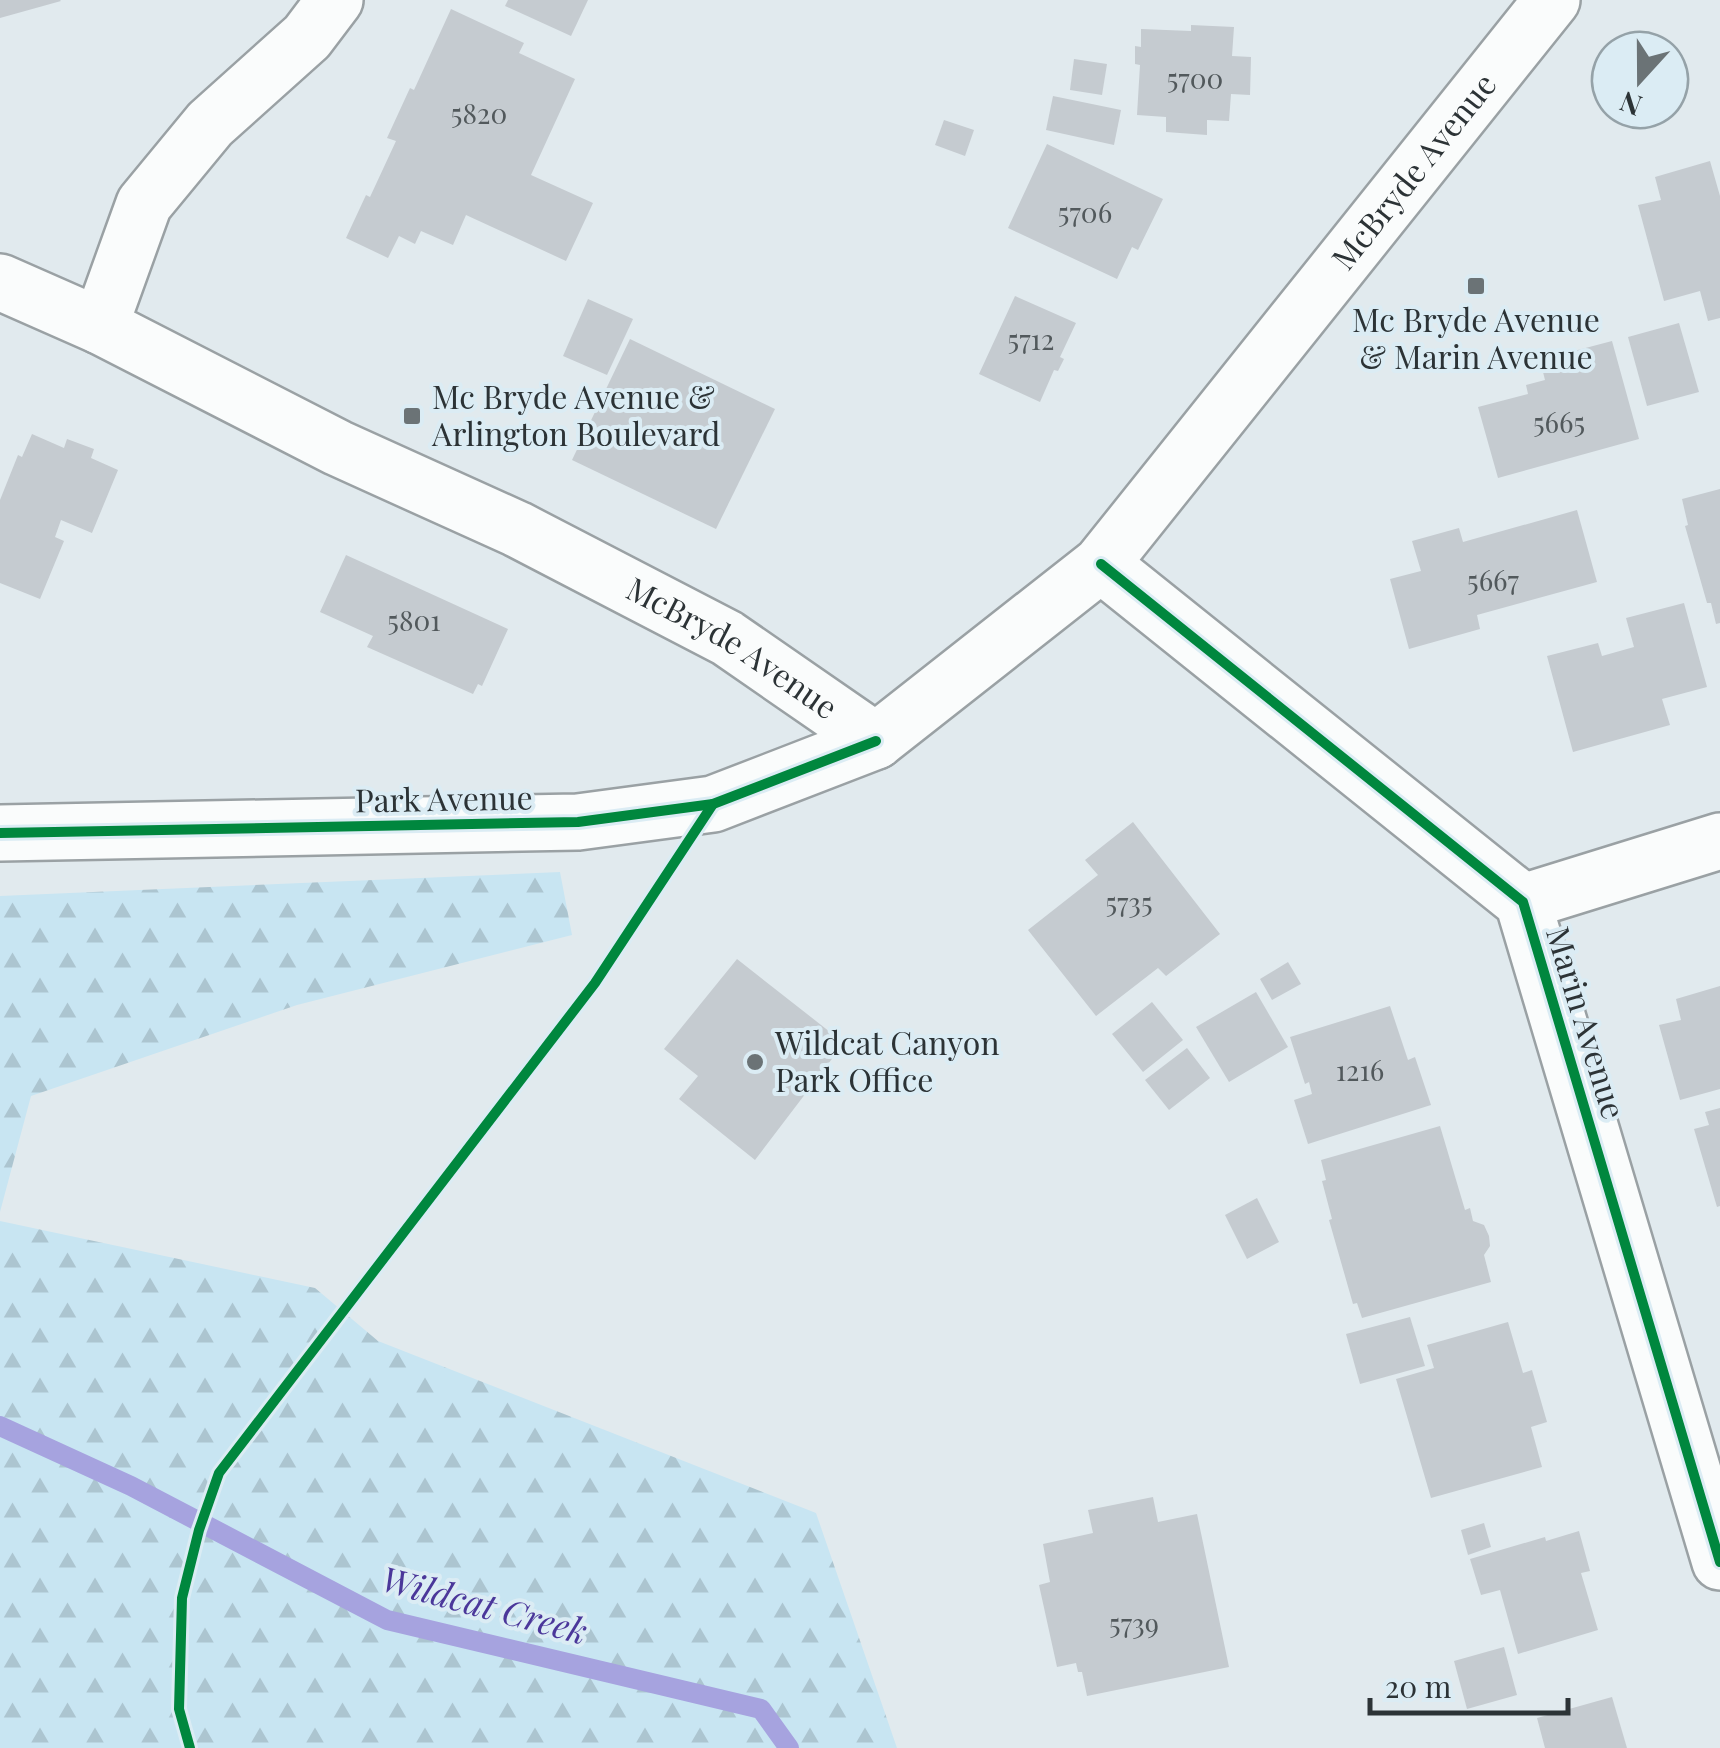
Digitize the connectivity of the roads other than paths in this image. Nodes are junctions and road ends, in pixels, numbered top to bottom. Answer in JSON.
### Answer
{"nodes":[{"id":1,"x":335,"y":0,"type":"edge"},
{"id":2,"x":1552,"y":0,"type":"edge"},
{"id":3,"x":0,"y":282,"type":"edge"},
{"id":4,"x":100,"y":326,"type":"junction"},
{"id":5,"x":1102,"y":564,"type":"junction"},
{"id":6,"x":876,"y":741,"type":"junction"},
{"id":7,"x":0,"y":834,"type":"edge"},
{"id":8,"x":1720,"y":841,"type":"edge"},
{"id":9,"x":1523,"y":902,"type":"junction"},
{"id":10,"x":1720,"y":1562,"type":"edge"}],
"edges":[{"from":1,"to":4,"type":"street"},
{"from":2,"to":5,"type":"street","name":"McBryde Avenue"},
{"from":3,"to":4,"type":"street","name":"McBryde Avenue"},
{"from":4,"to":6,"type":"street","name":"McBryde Avenue"},
{"from":5,"to":6,"type":"street","name":"McBryde Avenue"},
{"from":5,"to":9,"type":"street","name":"Marin Avenue"},
{"from":6,"to":7,"type":"street","name":"Park Avenue"},
{"from":8,"to":9,"type":"street"},
{"from":9,"to":10,"type":"street","name":"Marin Avenue"}]}
